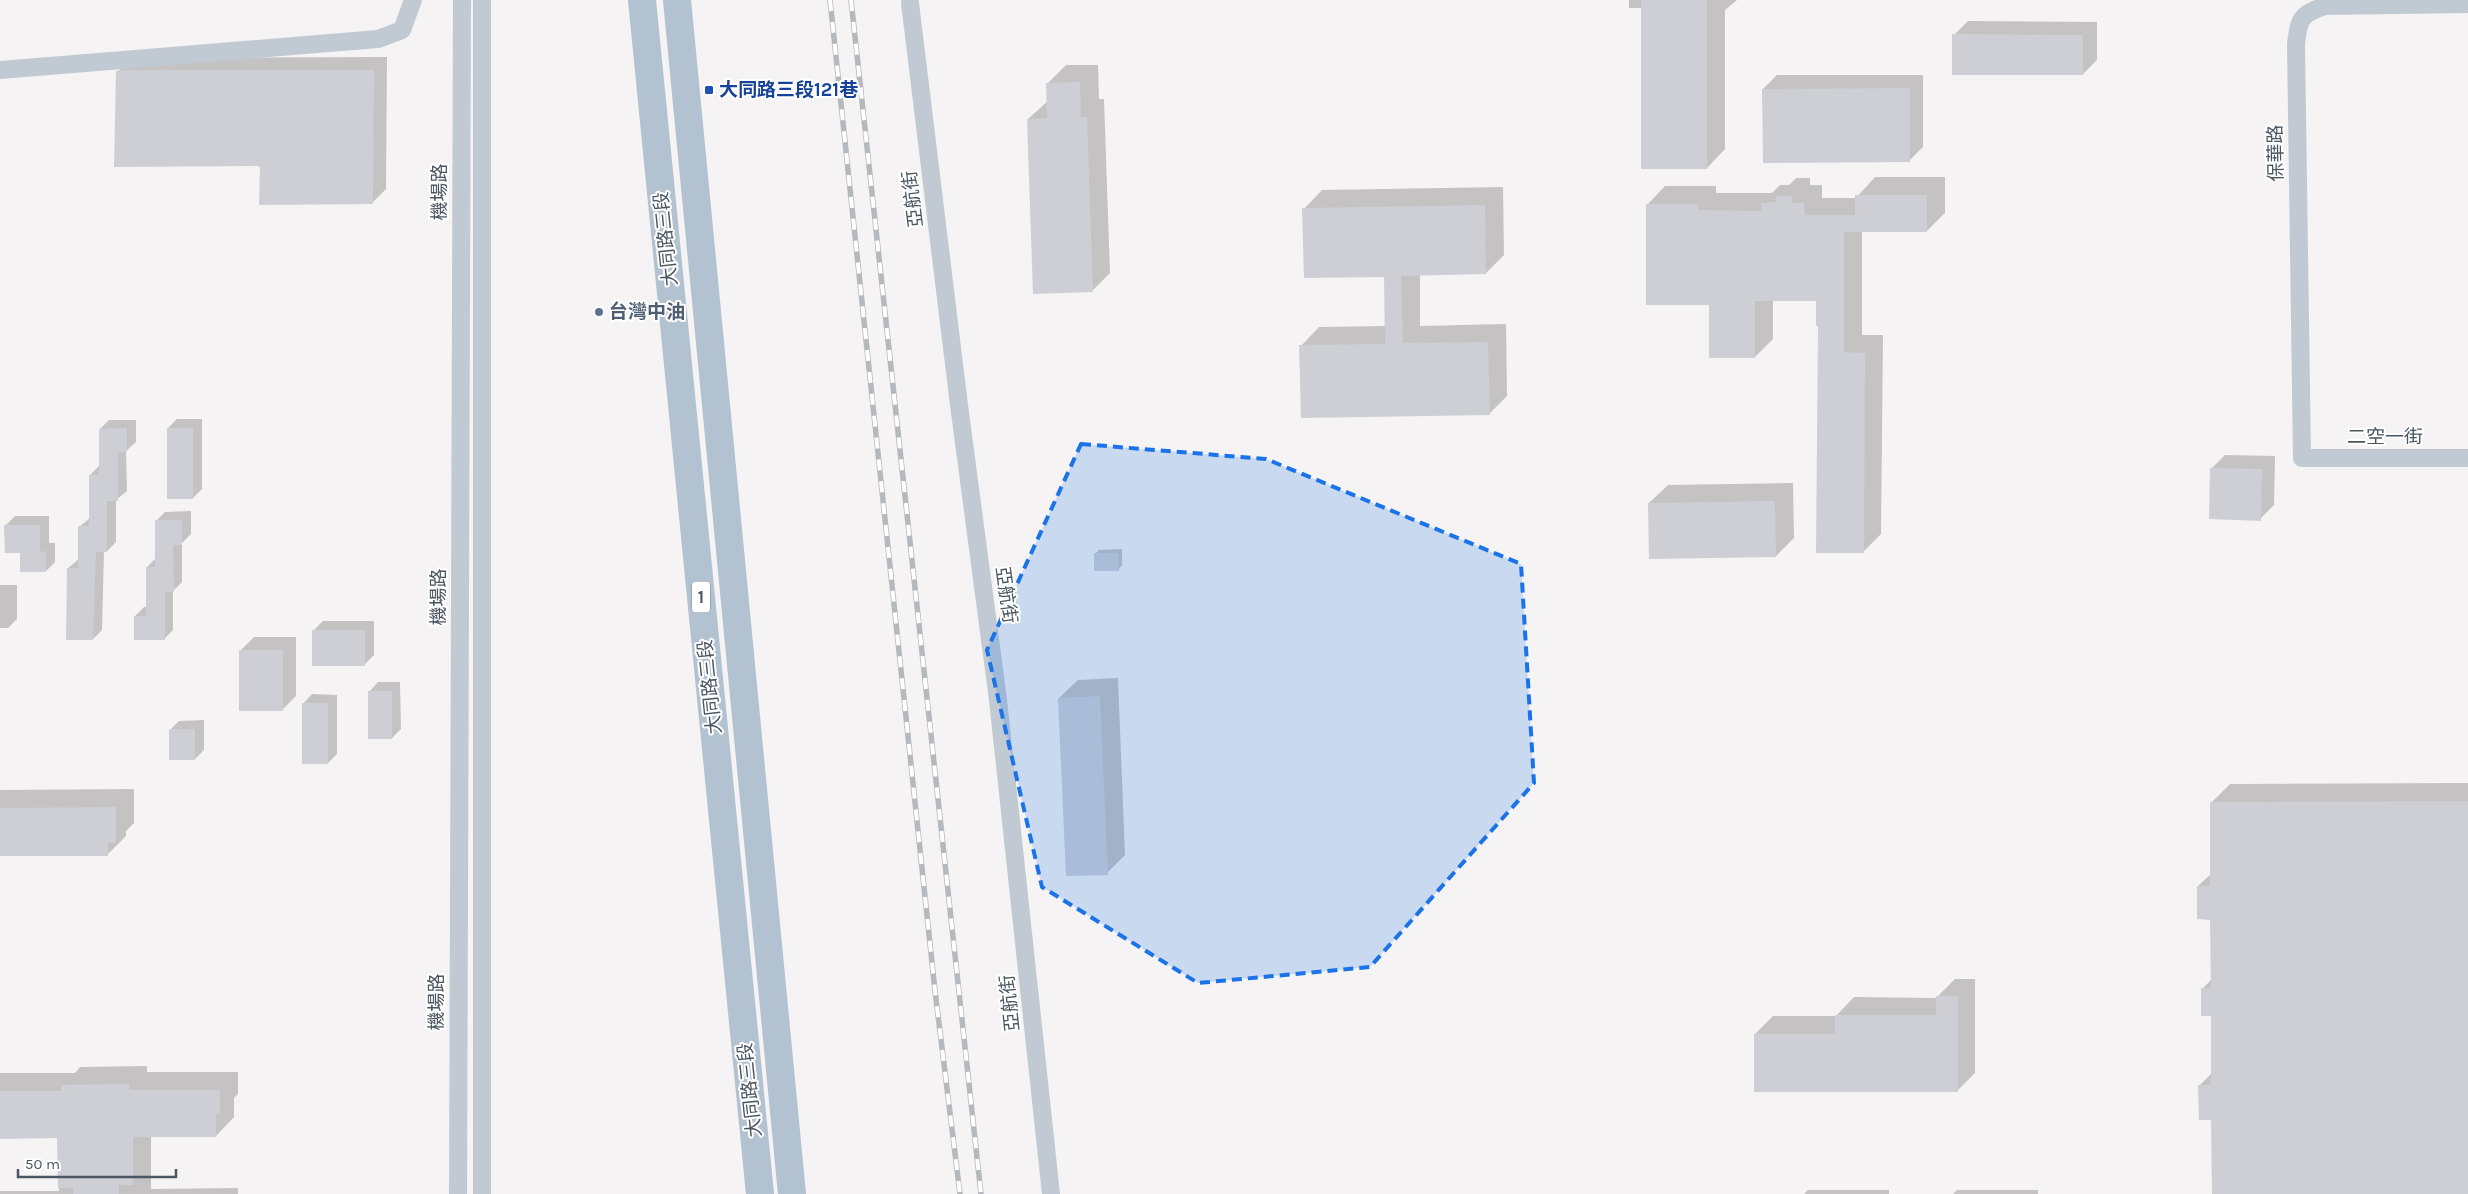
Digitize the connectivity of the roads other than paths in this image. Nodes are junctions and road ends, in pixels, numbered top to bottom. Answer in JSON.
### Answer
{"nodes":[{"id":1,"x":413,"y":0,"type":"edge"},
{"id":2,"x":462,"y":0,"type":"edge"},
{"id":3,"x":482,"y":0,"type":"edge"},
{"id":4,"x":642,"y":0,"type":"edge"},
{"id":5,"x":677,"y":0,"type":"edge"},
{"id":6,"x":2417,"y":2,"type":"edge"},
{"id":7,"x":910,"y":3,"type":"dead end"},
{"id":8,"x":2468,"y":4,"type":"edge"},
{"id":9,"x":0,"y":70,"type":"edge"},
{"id":10,"x":2302,"y":458,"type":"joint"},
{"id":11,"x":2468,"y":458,"type":"edge"},
{"id":12,"x":458,"y":1194,"type":"edge"},
{"id":13,"x":482,"y":1194,"type":"edge"},
{"id":14,"x":760,"y":1194,"type":"edge"},
{"id":15,"x":792,"y":1194,"type":"edge"},
{"id":16,"x":1051,"y":1194,"type":"edge"}],
"edges":[{"from":1,"to":9,"type":"street"},
{"from":2,"to":12,"type":"street","name":"機場路"},
{"from":3,"to":13,"type":"street"},
{"from":4,"to":14,"type":"main road","name":"大同路三段","number":"1"},
{"from":5,"to":15,"type":"main road","name":"大同路三段","number":"1"},
{"from":6,"to":8,"type":"street","name":"保華路"},
{"from":6,"to":10,"type":"street","name":"保華路"},
{"from":7,"to":16,"type":"street","name":"亞航街"},
{"from":10,"to":11,"type":"street","name":"二空一街"}]}
